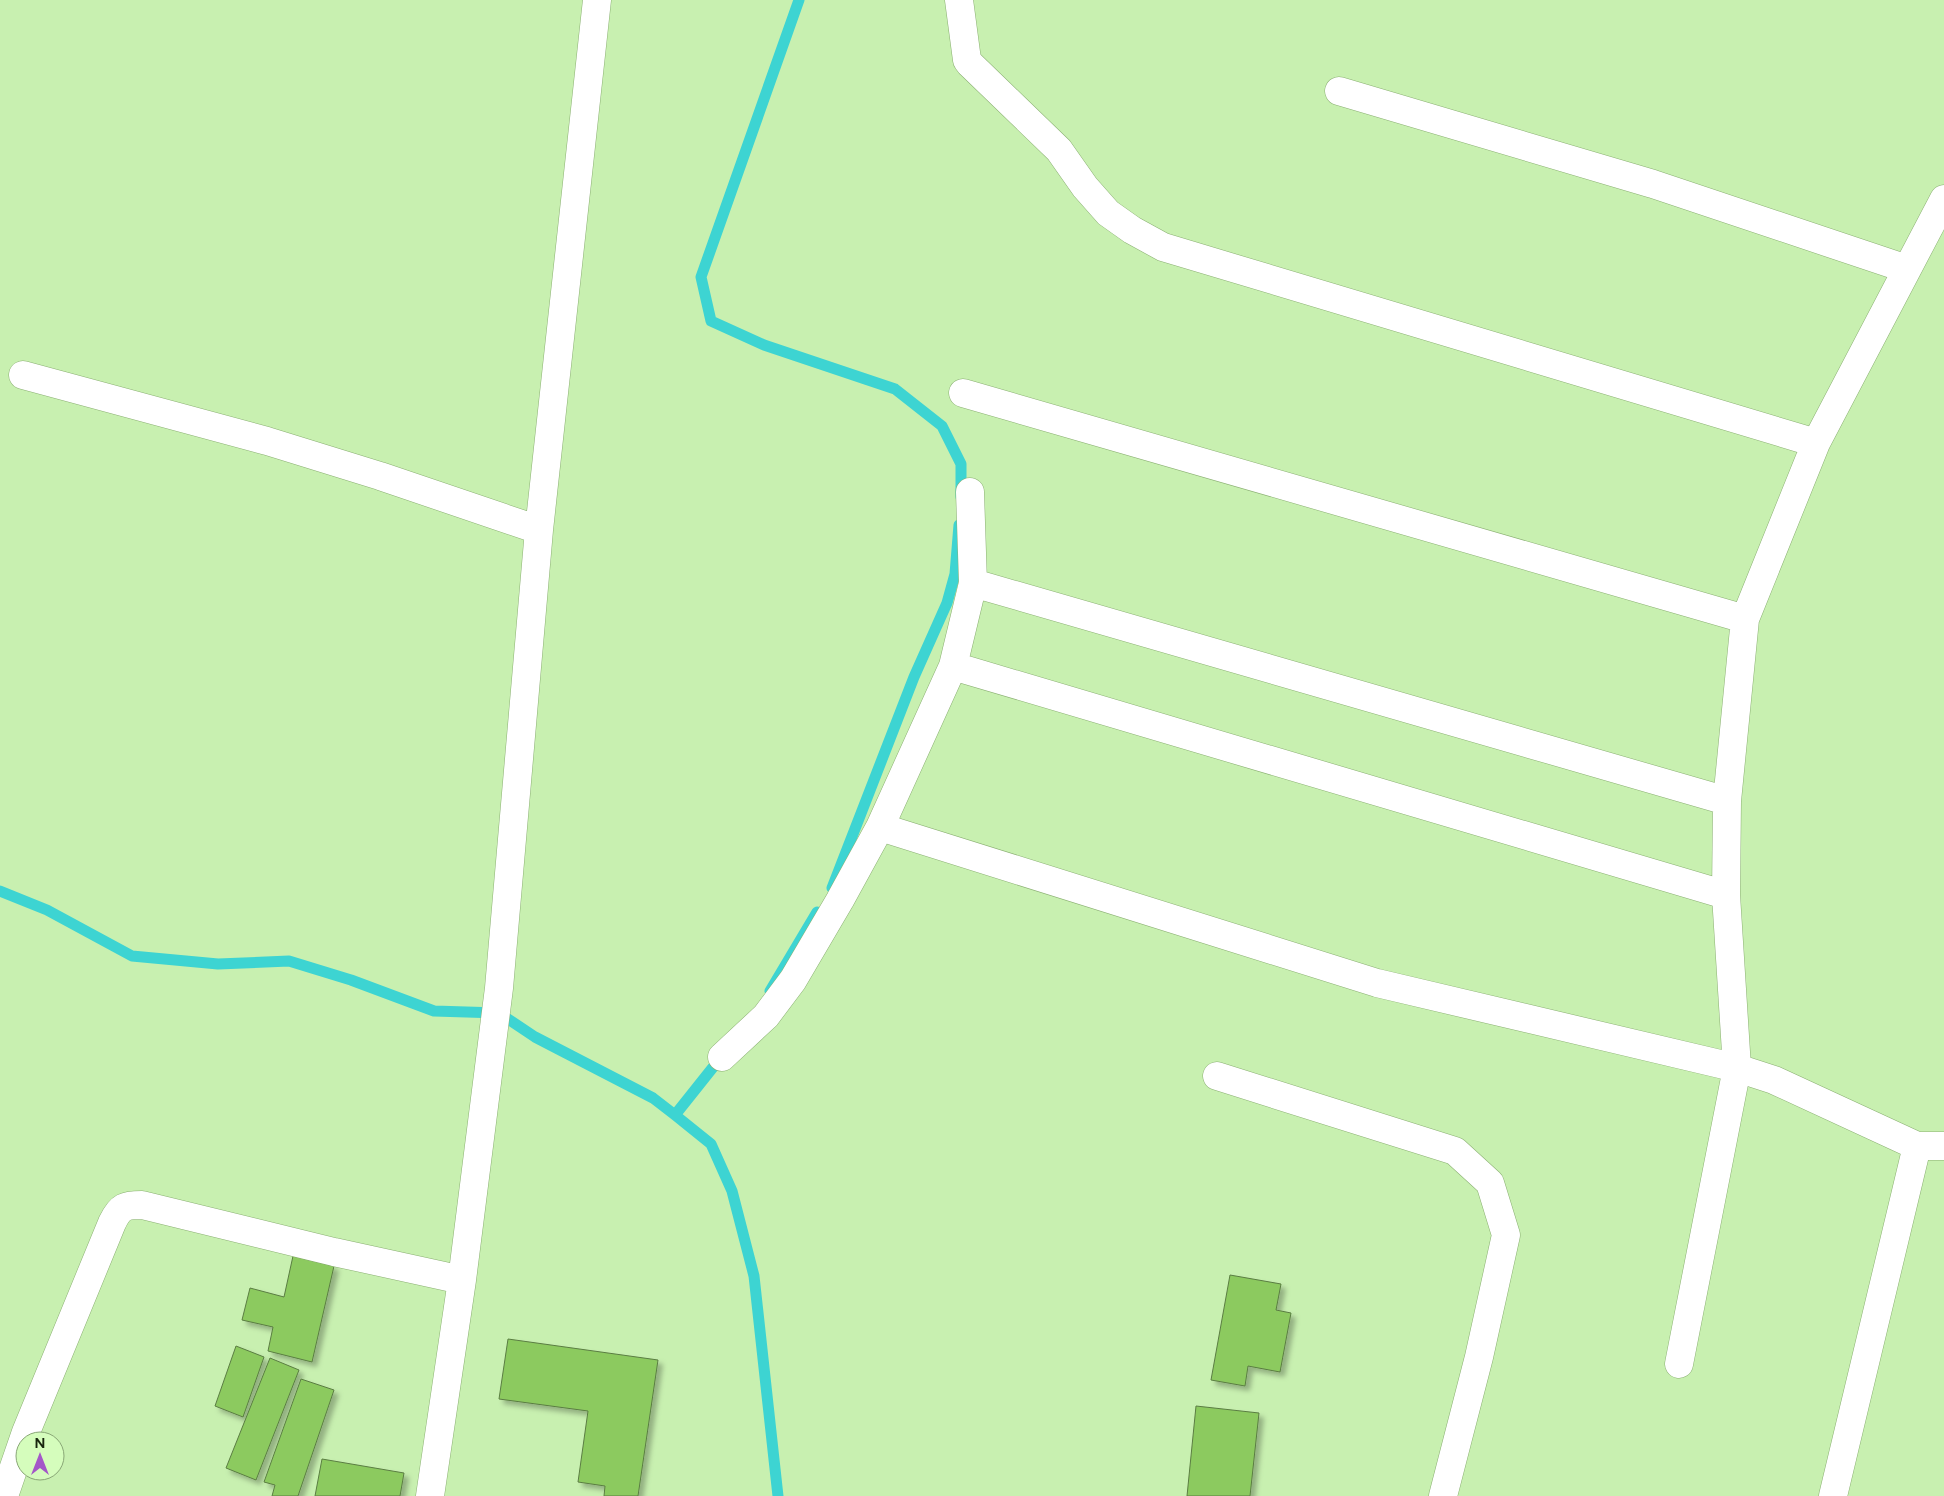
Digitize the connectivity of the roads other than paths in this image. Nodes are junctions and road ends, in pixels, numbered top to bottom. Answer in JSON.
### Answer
{"nodes":[{"id":1,"x":597,"y":0,"type":"edge"},
{"id":2,"x":959,"y":0,"type":"edge"},
{"id":3,"x":1339,"y":91,"type":"dead end"},
{"id":4,"x":1944,"y":199,"type":"edge"},
{"id":5,"x":1907,"y":269,"type":"junction"},
{"id":6,"x":23,"y":376,"type":"dead end"},
{"id":7,"x":963,"y":393,"type":"dead end"},
{"id":8,"x":1816,"y":443,"type":"junction"},
{"id":9,"x":970,"y":492,"type":"dead end"},
{"id":10,"x":539,"y":530,"type":"junction"},
{"id":11,"x":974,"y":583,"type":"junction"},
{"id":12,"x":1745,"y":619,"type":"junction"},
{"id":13,"x":953,"y":666,"type":"junction"},
{"id":14,"x":1727,"y":801,"type":"junction"},
{"id":15,"x":880,"y":827,"type":"junction"},
{"id":16,"x":1726,"y":895,"type":"junction"},
{"id":17,"x":722,"y":1057,"type":"dead end"},
{"id":18,"x":1737,"y":1068,"type":"junction"},
{"id":19,"x":1217,"y":1076,"type":"dead end"},
{"id":20,"x":1917,"y":1146,"type":"junction"},
{"id":21,"x":1944,"y":1146,"type":"edge"},
{"id":22,"x":462,"y":1280,"type":"junction"},
{"id":23,"x":1679,"y":1364,"type":"dead end"},
{"id":24,"x":4,"y":1496,"type":"edge"},
{"id":25,"x":430,"y":1496,"type":"edge"},
{"id":26,"x":1444,"y":1496,"type":"edge"},
{"id":27,"x":1833,"y":1496,"type":"edge"}],
"edges":[{"from":1,"to":10,"type":"street"},
{"from":2,"to":8,"type":"street"},
{"from":3,"to":5,"type":"street"},
{"from":4,"to":5,"type":"street"},
{"from":5,"to":8,"type":"street"},
{"from":6,"to":10,"type":"street"},
{"from":7,"to":12,"type":"street"},
{"from":8,"to":12,"type":"street"},
{"from":9,"to":11,"type":"street"},
{"from":10,"to":22,"type":"street"},
{"from":11,"to":13,"type":"street"},
{"from":11,"to":14,"type":"street"},
{"from":12,"to":14,"type":"street"},
{"from":13,"to":15,"type":"street"},
{"from":13,"to":16,"type":"street"},
{"from":14,"to":16,"type":"street"},
{"from":15,"to":17,"type":"street"},
{"from":15,"to":18,"type":"street"},
{"from":16,"to":18,"type":"street"},
{"from":18,"to":20,"type":"street"},
{"from":18,"to":23,"type":"street"},
{"from":19,"to":26,"type":"street"},
{"from":20,"to":21,"type":"street"},
{"from":20,"to":27,"type":"street"},
{"from":22,"to":24,"type":"street"},
{"from":22,"to":25,"type":"street"}]}
